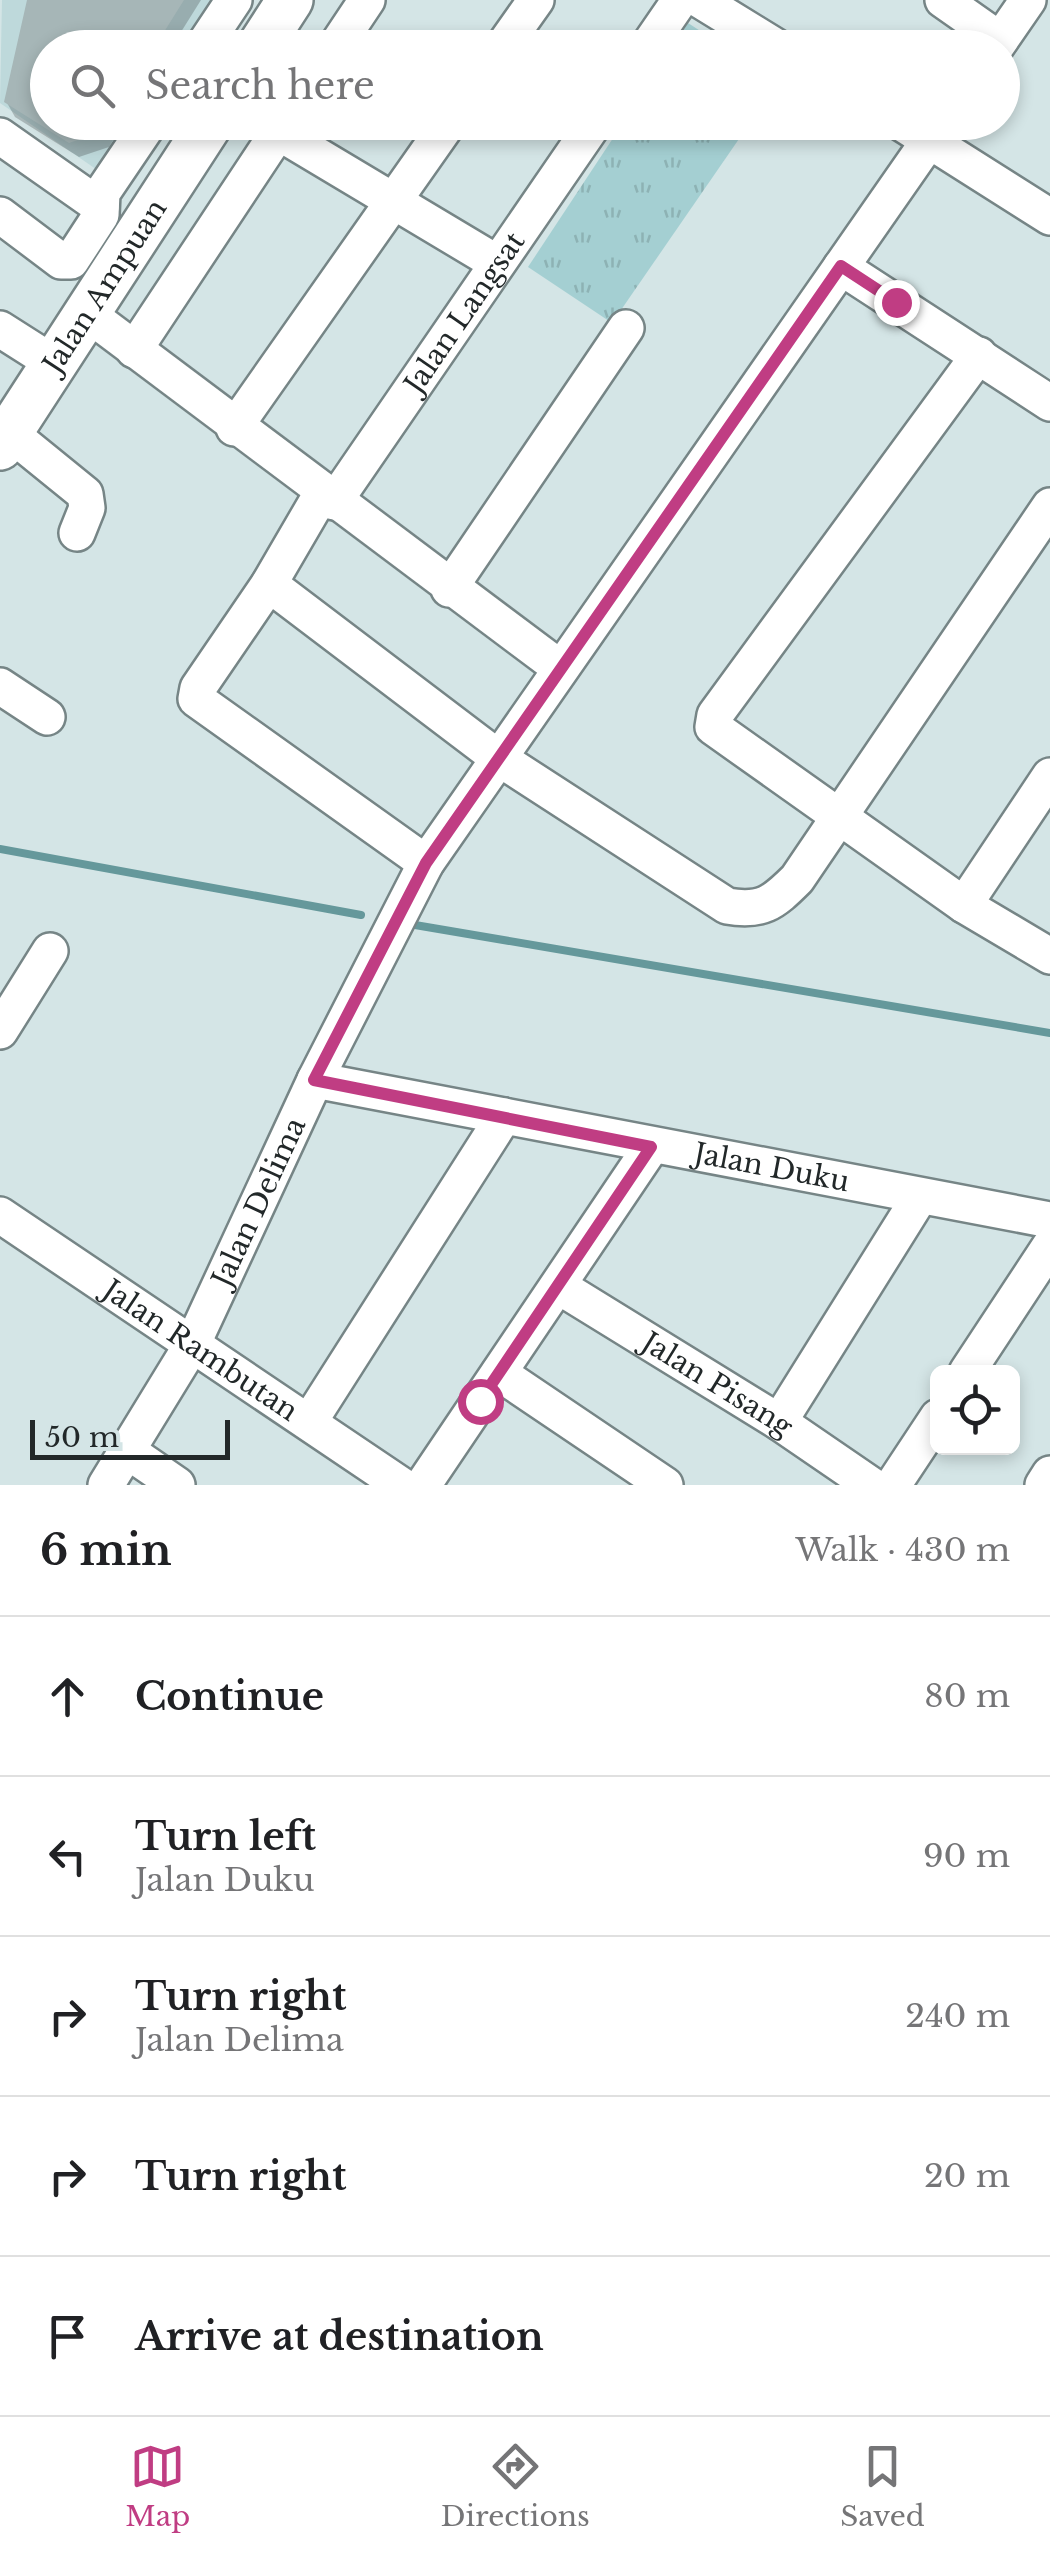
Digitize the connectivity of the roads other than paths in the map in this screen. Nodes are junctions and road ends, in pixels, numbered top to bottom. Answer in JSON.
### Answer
{"nodes":[{"id":1,"x":234,"y":0,"type":"edge"},
{"id":2,"x":290,"y":0,"type":"edge"},
{"id":3,"x":367,"y":0,"type":"edge"},
{"id":4,"x":536,"y":0,"type":"edge"},
{"id":5,"x":680,"y":0,"type":"edge"},
{"id":6,"x":700,"y":0,"type":"edge"},
{"id":7,"x":944,"y":0,"type":"edge"},
{"id":8,"x":1028,"y":0,"type":"edge"},
{"id":9,"x":214,"y":30,"type":"edge"},
{"id":10,"x":271,"y":30,"type":"edge"},
{"id":11,"x":347,"y":30,"type":"edge"},
{"id":12,"x":515,"y":30,"type":"edge"},
{"id":13,"x":659,"y":30,"type":"edge"},
{"id":14,"x":749,"y":30,"type":"edge"},
{"id":15,"x":980,"y":30,"type":"edge"},
{"id":16,"x":1007,"y":30,"type":"edge"},
{"id":17,"x":0,"y":136,"type":"edge"},
{"id":18,"x":138,"y":140,"type":"edge"},
{"id":19,"x":199,"y":140,"type":"edge"},
{"id":20,"x":273,"y":140,"type":"edge"},
{"id":21,"x":301,"y":140,"type":"edge"},
{"id":22,"x":437,"y":140,"type":"edge"},
{"id":23,"x":582,"y":140,"type":"edge"},
{"id":24,"x":917,"y":140,"type":"edge"},
{"id":25,"x":940,"y":140,"type":"edge"},
{"id":26,"x":394,"y":202,"type":"junction"},
{"id":27,"x":101,"y":207,"type":"junction"},
{"id":28,"x":0,"y":215,"type":"edge"},
{"id":29,"x":1050,"y":216,"type":"edge"},
{"id":30,"x":497,"y":262,"type":"junction"},
{"id":31,"x":841,"y":266,"type":"junction"},
{"id":32,"x":88,"y":314,"type":"junction"},
{"id":33,"x":626,"y":328,"type":"dead end"},
{"id":34,"x":2,"y":334,"type":"edge"},
{"id":35,"x":134,"y":350,"type":"junction"},
{"id":36,"x":978,"y":354,"type":"junction"},
{"id":37,"x":55,"y":364,"type":"junction"},
{"id":38,"x":1050,"y":403,"type":"edge"},
{"id":39,"x":234,"y":428,"type":"junction"},
{"id":40,"x":5,"y":440,"type":"edge"},
{"id":41,"x":328,"y":497,"type":"junction"},
{"id":42,"x":1050,"y":506,"type":"edge"},
{"id":43,"x":78,"y":532,"type":"dead end"},
{"id":44,"x":269,"y":584,"type":"junction"},
{"id":45,"x":449,"y":589,"type":"junction"},
{"id":46,"x":560,"y":668,"type":"junction"},
{"id":47,"x":0,"y":686,"type":"edge"},
{"id":48,"x":48,"y":717,"type":"dead end"},
{"id":49,"x":497,"y":757,"type":"junction"},
{"id":50,"x":1050,"y":776,"type":"edge"},
{"id":51,"x":840,"y":820,"type":"junction"},
{"id":52,"x":426,"y":863,"type":"junction"},
{"id":53,"x":964,"y":905,"type":"junction"},
{"id":54,"x":50,"y":950,"type":"dead end"},
{"id":55,"x":1050,"y":956,"type":"edge"},
{"id":56,"x":0,"y":1032,"type":"edge"},
{"id":57,"x":314,"y":1080,"type":"junction"},
{"id":58,"x":504,"y":1116,"type":"junction"},
{"id":59,"x":651,"y":1147,"type":"junction"},
{"id":60,"x":919,"y":1198,"type":"junction"},
{"id":61,"x":0,"y":1215,"type":"edge"},
{"id":62,"x":1050,"y":1220,"type":"edge"},
{"id":63,"x":1050,"y":1246,"type":"edge"},
{"id":64,"x":560,"y":1287,"type":"junction"},
{"id":65,"x":193,"y":1344,"type":"junction"},
{"id":66,"x":972,"y":1365,"type":"edge"},
{"id":67,"x":500,"y":1373,"type":"junction"},
{"id":68,"x":309,"y":1422,"type":"junction"},
{"id":69,"x":780,"y":1422,"type":"junction"},
{"id":70,"x":930,"y":1429,"type":"edge"},
{"id":71,"x":129,"y":1452,"type":"junction"},
{"id":72,"x":1050,"y":1474,"type":"edge"},
{"id":73,"x":106,"y":1485,"type":"edge"},
{"id":74,"x":177,"y":1485,"type":"edge"},
{"id":75,"x":401,"y":1485,"type":"edge"},
{"id":76,"x":423,"y":1485,"type":"edge"},
{"id":77,"x":666,"y":1485,"type":"edge"},
{"id":78,"x":871,"y":1485,"type":"edge"},
{"id":79,"x":893,"y":1485,"type":"edge"},
{"id":80,"x":1043,"y":1485,"type":"edge"}],
"edges":[{"from":1,"to":9,"type":"street"},
{"from":2,"to":10,"type":"main road"},
{"from":3,"to":11,"type":"street"},
{"from":4,"to":12,"type":"street"},
{"from":5,"to":13,"type":"street"},
{"from":6,"to":14,"type":"street"},
{"from":7,"to":15,"type":"street"},
{"from":8,"to":16,"type":"street"},
{"from":17,"to":27,"type":"street"},
{"from":18,"to":27,"type":"street"},
{"from":19,"to":32,"type":"main road","name":"Jalan Ampuan"},
{"from":20,"to":35,"type":"street"},
{"from":21,"to":26,"type":"street"},
{"from":22,"to":26,"type":"street"},
{"from":23,"to":30,"type":"street","name":"Jalan Langsat"},
{"from":24,"to":31,"type":"street","name":"Jalan Delima"},
{"from":25,"to":29,"type":"street"},
{"from":26,"to":30,"type":"street"},
{"from":26,"to":39,"type":"street"},
{"from":27,"to":28,"type":"street"},
{"from":30,"to":41,"type":"street","name":"Jalan Langsat"},
{"from":31,"to":36,"type":"street"},
{"from":31,"to":46,"type":"street","name":"Jalan Delima"},
{"from":32,"to":35,"type":"street"},
{"from":32,"to":37,"type":"main road","name":"Jalan Ampuan"},
{"from":33,"to":45,"type":"street"},
{"from":34,"to":37,"type":"street"},
{"from":35,"to":39,"type":"street"},
{"from":36,"to":38,"type":"street"},
{"from":36,"to":51,"type":"street"},
{"from":37,"to":40,"type":"main road","name":"Jalan Ampuan"},
{"from":39,"to":41,"type":"street"},
{"from":40,"to":43,"type":"street"},
{"from":41,"to":44,"type":"street","name":"Jalan Langsat"},
{"from":41,"to":45,"type":"street"},
{"from":42,"to":51,"type":"street"},
{"from":44,"to":49,"type":"street"},
{"from":44,"to":52,"type":"street","name":"Jalan Langsat"},
{"from":45,"to":46,"type":"street"},
{"from":46,"to":49,"type":"street","name":"Jalan Delima"},
{"from":47,"to":48,"type":"street"},
{"from":49,"to":51,"type":"street"},
{"from":49,"to":52,"type":"street","name":"Jalan Delima"},
{"from":50,"to":53,"type":"street"},
{"from":51,"to":53,"type":"street"},
{"from":52,"to":57,"type":"street","name":"Jalan Delima"},
{"from":53,"to":55,"type":"street"},
{"from":54,"to":56,"type":"street"},
{"from":57,"to":58,"type":"street","name":"Jalan Duku"},
{"from":57,"to":65,"type":"street","name":"Jalan Delima"},
{"from":58,"to":59,"type":"street","name":"Jalan Duku"},
{"from":58,"to":68,"type":"street"},
{"from":59,"to":60,"type":"street","name":"Jalan Duku"},
{"from":59,"to":64,"type":"street"},
{"from":60,"to":62,"type":"street","name":"Jalan Duku"},
{"from":60,"to":69,"type":"street"},
{"from":61,"to":65,"type":"street","name":"Jalan Rambutan"},
{"from":63,"to":66,"type":"street"},
{"from":64,"to":67,"type":"street"},
{"from":64,"to":69,"type":"street","name":"Jalan Pisang"},
{"from":65,"to":68,"type":"street","name":"Jalan Rambutan"},
{"from":65,"to":71,"type":"street","name":"Jalan Delima"},
{"from":67,"to":76,"type":"street"},
{"from":67,"to":77,"type":"street"},
{"from":68,"to":75,"type":"street","name":"Jalan Rambutan"},
{"from":69,"to":78,"type":"street","name":"Jalan Pisang"},
{"from":70,"to":79,"type":"street"},
{"from":71,"to":73,"type":"street","name":"Jalan Delima"},
{"from":71,"to":74,"type":"street"},
{"from":72,"to":80,"type":"street"}]}
